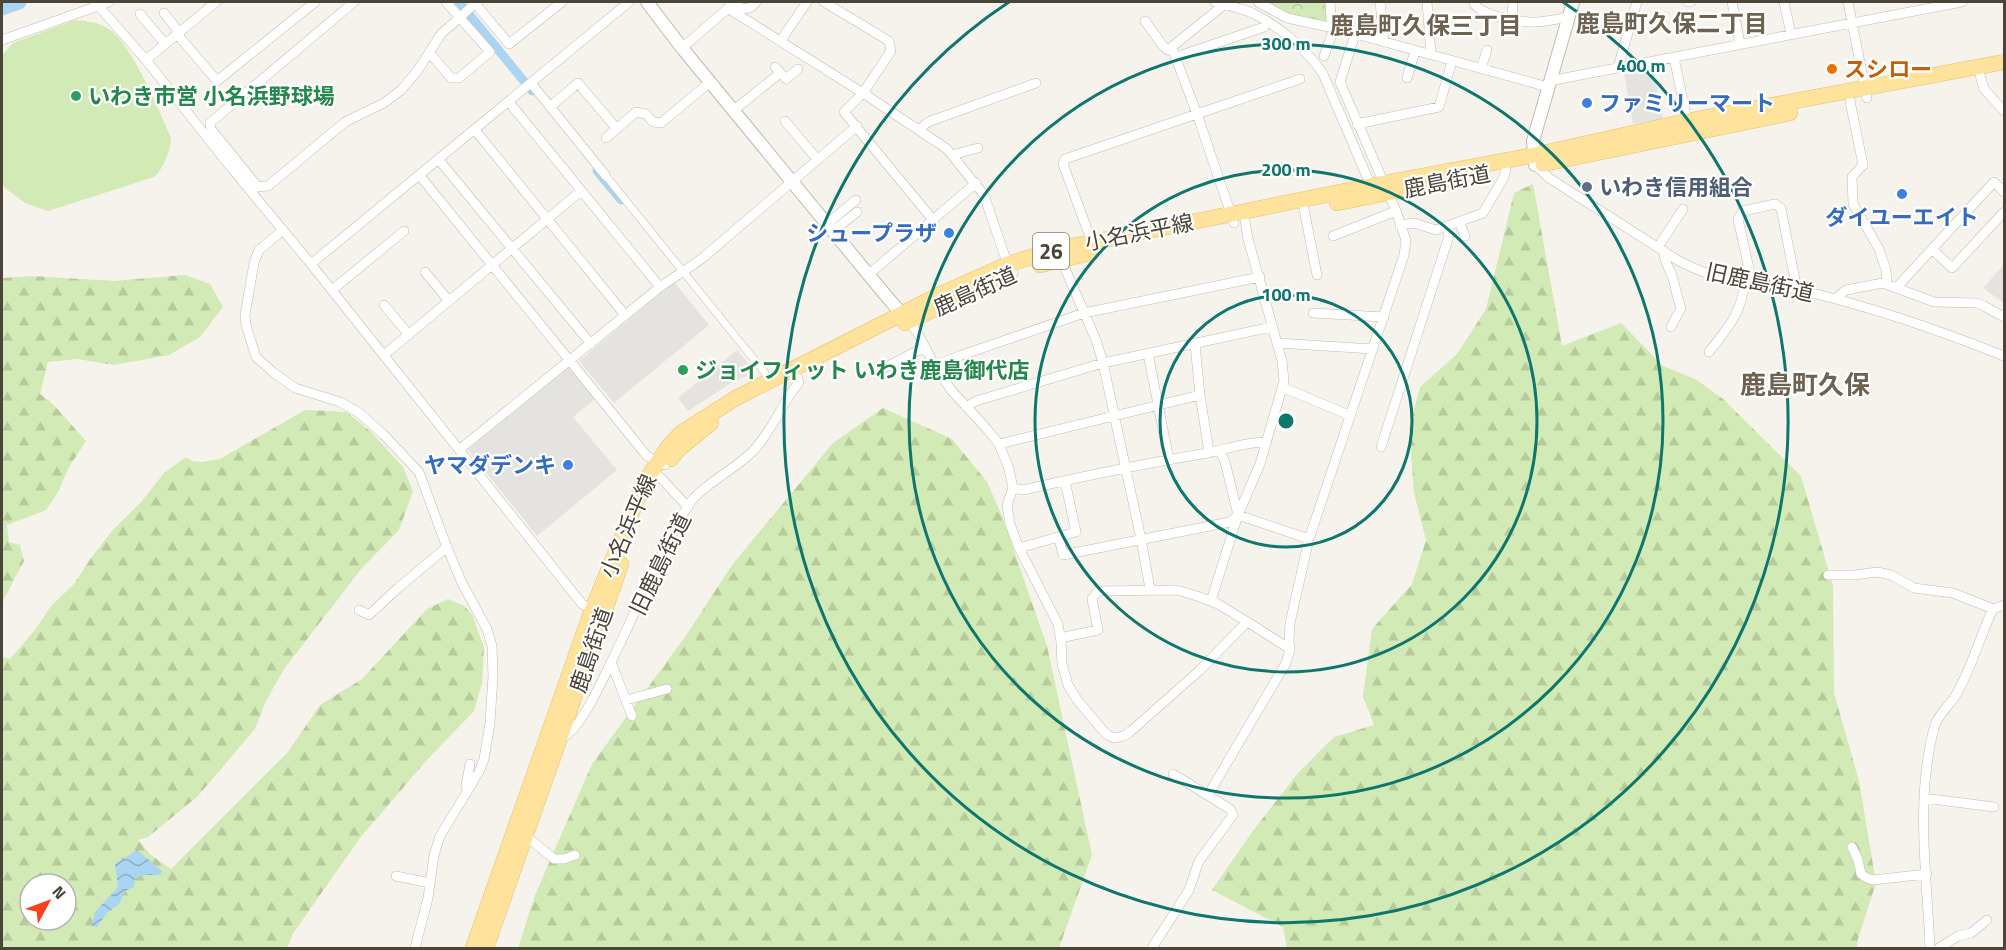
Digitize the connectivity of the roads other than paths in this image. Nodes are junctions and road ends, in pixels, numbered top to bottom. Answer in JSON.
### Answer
{"nodes":[{"id":1,"x":109,"y":2,"type":"edge"},
{"id":2,"x":216,"y":2,"type":"edge"},
{"id":3,"x":315,"y":2,"type":"edge"},
{"id":4,"x":354,"y":2,"type":"edge"},
{"id":5,"x":446,"y":2,"type":"edge"},
{"id":6,"x":562,"y":2,"type":"edge"},
{"id":7,"x":629,"y":2,"type":"edge"},
{"id":8,"x":647,"y":2,"type":"edge"},
{"id":9,"x":756,"y":2,"type":"edge"},
{"id":10,"x":807,"y":2,"type":"edge"},
{"id":11,"x":824,"y":2,"type":"edge"},
{"id":12,"x":847,"y":2,"type":"edge"},
{"id":13,"x":1258,"y":2,"type":"edge"},
{"id":14,"x":1330,"y":2,"type":"edge"},
{"id":15,"x":1380,"y":2,"type":"edge"},
{"id":16,"x":1427,"y":2,"type":"edge"},
{"id":17,"x":1474,"y":2,"type":"edge"},
{"id":18,"x":1513,"y":2,"type":"edge"},
{"id":19,"x":1573,"y":2,"type":"edge"},
{"id":20,"x":1637,"y":2,"type":"edge"},
{"id":21,"x":1732,"y":2,"type":"edge"},
{"id":22,"x":1784,"y":2,"type":"edge"},
{"id":23,"x":1848,"y":2,"type":"edge"},
{"id":24,"x":1962,"y":2,"type":"edge"},
{"id":25,"x":1220,"y":3,"type":"edge"},
{"id":26,"x":97,"y":4,"type":"edge"},
{"id":27,"x":730,"y":5,"type":"edge"},
{"id":28,"x":1911,"y":6,"type":"edge"},
{"id":29,"x":470,"y":7,"type":"edge"},
{"id":30,"x":840,"y":11,"type":"junction"},
{"id":31,"x":164,"y":13,"type":"dead end"},
{"id":32,"x":140,"y":14,"type":"dead end"},
{"id":33,"x":1569,"y":17,"type":"junction"},
{"id":34,"x":1512,"y":19,"type":"junction"},
{"id":35,"x":1145,"y":21,"type":"dead end"},
{"id":36,"x":1852,"y":22,"type":"junction"},
{"id":37,"x":1264,"y":27,"type":"dead end"},
{"id":38,"x":1332,"y":28,"type":"junction"},
{"id":39,"x":178,"y":33,"type":"junction"},
{"id":40,"x":1355,"y":34,"type":"junction"},
{"id":41,"x":1791,"y":34,"type":"junction"},
{"id":42,"x":2,"y":40,"type":"edge"},
{"id":43,"x":782,"y":40,"type":"junction"},
{"id":44,"x":1384,"y":42,"type":"junction"},
{"id":45,"x":165,"y":44,"type":"junction"},
{"id":46,"x":1740,"y":44,"type":"junction"},
{"id":47,"x":682,"y":48,"type":"junction"},
{"id":48,"x":1172,"y":48,"type":"junction"},
{"id":49,"x":1487,"y":50,"type":"dead end"},
{"id":50,"x":1415,"y":51,"type":"junction"},
{"id":51,"x":429,"y":52,"type":"junction"},
{"id":52,"x":1431,"y":55,"type":"junction"},
{"id":53,"x":1324,"y":56,"type":"dead end"},
{"id":54,"x":1176,"y":57,"type":"junction"},
{"id":55,"x":1674,"y":57,"type":"junction"},
{"id":56,"x":146,"y":60,"type":"junction"},
{"id":57,"x":1452,"y":61,"type":"junction"},
{"id":58,"x":2004,"y":62,"type":"edge"},
{"id":59,"x":1618,"y":67,"type":"junction"},
{"id":60,"x":1481,"y":68,"type":"junction"},
{"id":61,"x":798,"y":69,"type":"dead end"},
{"id":62,"x":2004,"y":70,"type":"edge"},
{"id":63,"x":1980,"y":75,"type":"junction"},
{"id":64,"x":1407,"y":78,"type":"dead end"},
{"id":65,"x":1300,"y":79,"type":"dead end"},
{"id":66,"x":710,"y":82,"type":"junction"},
{"id":67,"x":1035,"y":83,"type":"dead end"},
{"id":68,"x":1549,"y":84,"type":"junction"},
{"id":69,"x":528,"y":86,"type":"junction"},
{"id":70,"x":863,"y":93,"type":"junction"},
{"id":71,"x":1866,"y":93,"type":"junction"},
{"id":72,"x":1850,"y":100,"type":"junction"},
{"id":73,"x":509,"y":102,"type":"junction"},
{"id":74,"x":551,"y":106,"type":"junction"},
{"id":75,"x":734,"y":110,"type":"junction"},
{"id":76,"x":2004,"y":111,"type":"edge"},
{"id":77,"x":1197,"y":114,"type":"junction"},
{"id":78,"x":784,"y":121,"type":"dead end"},
{"id":79,"x":1687,"y":121,"type":"junction"},
{"id":80,"x":1357,"y":124,"type":"junction"},
{"id":81,"x":857,"y":126,"type":"junction"},
{"id":82,"x":617,"y":129,"type":"junction"},
{"id":83,"x":475,"y":130,"type":"junction"},
{"id":84,"x":919,"y":130,"type":"junction"},
{"id":85,"x":606,"y":138,"type":"dead end"},
{"id":86,"x":978,"y":148,"type":"dead end"},
{"id":87,"x":952,"y":155,"type":"junction"},
{"id":88,"x":817,"y":159,"type":"junction"},
{"id":89,"x":439,"y":160,"type":"junction"},
{"id":90,"x":1535,"y":160,"type":"junction"},
{"id":91,"x":1506,"y":170,"type":"junction"},
{"id":92,"x":420,"y":176,"type":"junction"},
{"id":93,"x":606,"y":176,"type":"joint"},
{"id":94,"x":792,"y":182,"type":"junction"},
{"id":95,"x":976,"y":183,"type":"junction"},
{"id":96,"x":1381,"y":187,"type":"junction"},
{"id":97,"x":582,"y":191,"type":"junction"},
{"id":98,"x":2004,"y":192,"type":"edge"},
{"id":99,"x":856,"y":200,"type":"dead end"},
{"id":100,"x":1683,"y":208,"type":"dead end"},
{"id":101,"x":1304,"y":209,"type":"junction"},
{"id":102,"x":1396,"y":211,"type":"junction"},
{"id":103,"x":857,"y":212,"type":"dead end"},
{"id":104,"x":2004,"y":212,"type":"edge"},
{"id":105,"x":548,"y":219,"type":"junction"},
{"id":106,"x":1237,"y":219,"type":"junction"},
{"id":107,"x":933,"y":220,"type":"junction"},
{"id":108,"x":1459,"y":222,"type":"junction"},
{"id":109,"x":1400,"y":225,"type":"junction"},
{"id":110,"x":1447,"y":226,"type":"junction"},
{"id":111,"x":830,"y":228,"type":"junction"},
{"id":112,"x":283,"y":230,"type":"junction"},
{"id":113,"x":404,"y":231,"type":"dead end"},
{"id":114,"x":1465,"y":236,"type":"dead end"},
{"id":115,"x":1090,"y":237,"type":"dead end"},
{"id":116,"x":1334,"y":237,"type":"dead end"},
{"id":117,"x":513,"y":248,"type":"junction"},
{"id":118,"x":1661,"y":249,"type":"junction"},
{"id":119,"x":1932,"y":249,"type":"junction"},
{"id":120,"x":1059,"y":254,"type":"junction"},
{"id":121,"x":310,"y":264,"type":"junction"},
{"id":122,"x":492,"y":265,"type":"junction"},
{"id":123,"x":1010,"y":268,"type":"junction"},
{"id":124,"x":684,"y":271,"type":"junction"},
{"id":125,"x":425,"y":272,"type":"dead end"},
{"id":126,"x":868,"y":275,"type":"junction"},
{"id":127,"x":1317,"y":275,"type":"dead end"},
{"id":128,"x":1260,"y":277,"type":"junction"},
{"id":129,"x":1749,"y":281,"type":"junction"},
{"id":130,"x":1892,"y":286,"type":"junction"},
{"id":131,"x":660,"y":287,"type":"junction"},
{"id":132,"x":332,"y":290,"type":"junction"},
{"id":133,"x":1797,"y":290,"type":"junction"},
{"id":134,"x":1836,"y":298,"type":"junction"},
{"id":135,"x":449,"y":302,"type":"junction"},
{"id":136,"x":384,"y":305,"type":"dead end"},
{"id":137,"x":1313,"y":312,"type":"dead end"},
{"id":138,"x":1084,"y":313,"type":"junction"},
{"id":139,"x":625,"y":315,"type":"junction"},
{"id":140,"x":905,"y":317,"type":"junction"},
{"id":141,"x":1384,"y":317,"type":"junction"},
{"id":142,"x":2004,"y":317,"type":"edge"},
{"id":143,"x":1272,"y":327,"type":"junction"},
{"id":144,"x":1671,"y":327,"type":"dead end"},
{"id":145,"x":409,"y":335,"type":"junction"},
{"id":146,"x":1277,"y":343,"type":"junction"},
{"id":147,"x":591,"y":344,"type":"junction"},
{"id":148,"x":1195,"y":344,"type":"junction"},
{"id":149,"x":925,"y":347,"type":"junction"},
{"id":150,"x":1373,"y":349,"type":"junction"},
{"id":151,"x":1709,"y":352,"type":"dead end"},
{"id":152,"x":1148,"y":354,"type":"junction"},
{"id":153,"x":384,"y":356,"type":"junction"},
{"id":154,"x":2004,"y":356,"type":"edge"},
{"id":155,"x":570,"y":360,"type":"junction"},
{"id":156,"x":1103,"y":363,"type":"junction"},
{"id":157,"x":935,"y":366,"type":"junction"},
{"id":158,"x":882,"y":369,"type":"dead end"},
{"id":159,"x":765,"y":373,"type":"dead end"},
{"id":160,"x":797,"y":377,"type":"junction"},
{"id":161,"x":1282,"y":387,"type":"junction"},
{"id":162,"x":1200,"y":395,"type":"junction"},
{"id":163,"x":1158,"y":405,"type":"junction"},
{"id":164,"x":966,"y":407,"type":"junction"},
{"id":165,"x":1114,"y":415,"type":"junction"},
{"id":166,"x":1349,"y":415,"type":"junction"},
{"id":167,"x":1266,"y":442,"type":"junction"},
{"id":168,"x":999,"y":444,"type":"junction"},
{"id":169,"x":1381,"y":447,"type":"dead end"},
{"id":170,"x":460,"y":449,"type":"junction"},
{"id":171,"x":1220,"y":451,"type":"junction"},
{"id":172,"x":1209,"y":453,"type":"junction"},
{"id":173,"x":1169,"y":459,"type":"junction"},
{"id":174,"x":660,"y":467,"type":"junction"},
{"id":175,"x":1126,"y":467,"type":"junction"},
{"id":176,"x":1065,"y":481,"type":"junction"},
{"id":177,"x":1013,"y":488,"type":"junction"},
{"id":178,"x":688,"y":507,"type":"junction"},
{"id":179,"x":1238,"y":514,"type":"junction"},
{"id":180,"x":1059,"y":538,"type":"junction"},
{"id":181,"x":1141,"y":539,"type":"junction"},
{"id":182,"x":1309,"y":539,"type":"junction"},
{"id":183,"x":447,"y":547,"type":"junction"},
{"id":184,"x":1019,"y":548,"type":"junction"},
{"id":185,"x":1828,"y":575,"type":"dead end"},
{"id":186,"x":1150,"y":589,"type":"junction"},
{"id":187,"x":1211,"y":601,"type":"junction"},
{"id":188,"x":2004,"y":605,"type":"edge"},
{"id":189,"x":1993,"y":609,"type":"junction"},
{"id":190,"x":359,"y":610,"type":"dead end"},
{"id":191,"x":598,"y":613,"type":"junction"},
{"id":192,"x":1247,"y":622,"type":"junction"},
{"id":193,"x":1060,"y":638,"type":"junction"},
{"id":194,"x":1290,"y":649,"type":"junction"},
{"id":195,"x":611,"y":662,"type":"junction"},
{"id":196,"x":667,"y":689,"type":"dead end"},
{"id":197,"x":626,"y":700,"type":"junction"},
{"id":198,"x":632,"y":717,"type":"dead end"},
{"id":199,"x":561,"y":738,"type":"junction"},
{"id":200,"x":470,"y":764,"type":"dead end"},
{"id":201,"x":1173,"y":774,"type":"dead end"},
{"id":202,"x":468,"y":790,"type":"junction"},
{"id":203,"x":1208,"y":795,"type":"junction"},
{"id":204,"x":1924,"y":798,"type":"junction"},
{"id":205,"x":1994,"y":807,"type":"dead end"},
{"id":206,"x":526,"y":836,"type":"junction"},
{"id":207,"x":1852,"y":847,"type":"dead end"},
{"id":208,"x":575,"y":855,"type":"dead end"},
{"id":209,"x":1926,"y":874,"type":"junction"},
{"id":210,"x":396,"y":876,"type":"dead end"},
{"id":211,"x":430,"y":883,"type":"junction"},
{"id":212,"x":1987,"y":920,"type":"dead end"},
{"id":213,"x":416,"y":948,"type":"edge"},
{"id":214,"x":473,"y":948,"type":"edge"},
{"id":215,"x":486,"y":948,"type":"edge"},
{"id":216,"x":1152,"y":948,"type":"edge"},
{"id":217,"x":1930,"y":948,"type":"edge"},
{"id":218,"x":1939,"y":948,"type":"edge"}],
"edges":[{"from":1,"to":26,"type":"street"},
{"from":2,"to":39,"type":"street"},
{"from":3,"to":39,"type":"street"},
{"from":4,"to":51,"type":"street"},
{"from":5,"to":29,"type":"street"},
{"from":6,"to":29,"type":"street"},
{"from":7,"to":69,"type":"street"},
{"from":8,"to":47,"type":"street"},
{"from":9,"to":27,"type":"street"},
{"from":10,"to":43,"type":"street"},
{"from":11,"to":30,"type":"street"},
{"from":12,"to":30,"type":"street"},
{"from":13,"to":38,"type":"street"},
{"from":14,"to":38,"type":"street"},
{"from":15,"to":44,"type":"street"},
{"from":16,"to":52,"type":"street"},
{"from":17,"to":34,"type":"street"},
{"from":18,"to":34,"type":"street"},
{"from":19,"to":33,"type":"street"},
{"from":20,"to":59,"type":"street"},
{"from":21,"to":46,"type":"street"},
{"from":22,"to":41,"type":"street"},
{"from":23,"to":36,"type":"street"},
{"from":24,"to":28,"type":"street"},
{"from":25,"to":48,"type":"street"},
{"from":25,"to":96,"type":"street"},
{"from":26,"to":42,"type":"street"},
{"from":26,"to":56,"type":"street"},
{"from":27,"to":43,"type":"street"},
{"from":27,"to":47,"type":"street"},
{"from":28,"to":36,"type":"street"},
{"from":29,"to":51,"type":"street"},
{"from":29,"to":51,"type":"street"},
{"from":30,"to":70,"type":"street"},
{"from":31,"to":39,"type":"street"},
{"from":32,"to":45,"type":"street"},
{"from":33,"to":34,"type":"street"},
{"from":33,"to":68,"type":"street"},
{"from":35,"to":48,"type":"street"},
{"from":36,"to":41,"type":"street"},
{"from":36,"to":71,"type":"street"},
{"from":37,"to":54,"type":"street"},
{"from":38,"to":40,"type":"street"},
{"from":38,"to":53,"type":"street"},
{"from":39,"to":45,"type":"street"},
{"from":40,"to":44,"type":"street"},
{"from":40,"to":80,"type":"street"},
{"from":41,"to":46,"type":"street"},
{"from":43,"to":70,"type":"street"},
{"from":44,"to":50,"type":"street"},
{"from":45,"to":56,"type":"street"},
{"from":46,"to":55,"type":"street"},
{"from":47,"to":66,"type":"street"},
{"from":48,"to":54,"type":"street"},
{"from":49,"to":60,"type":"street"},
{"from":50,"to":52,"type":"street"},
{"from":50,"to":64,"type":"street"},
{"from":52,"to":57,"type":"street"},
{"from":54,"to":77,"type":"street"},
{"from":55,"to":59,"type":"street"},
{"from":55,"to":79,"type":"street"},
{"from":56,"to":112,"type":"street"},
{"from":57,"to":60,"type":"street"},
{"from":57,"to":80,"type":"street"},
{"from":58,"to":71,"type":"main road","name":"小名浜平線","number":"26"},
{"from":59,"to":68,"type":"street"},
{"from":60,"to":68,"type":"street"},
{"from":61,"to":75,"type":"street"},
{"from":62,"to":63,"type":"main road","name":"鹿島街道","number":"26"},
{"from":63,"to":71,"type":"main road","name":"鹿島街道","number":"26"},
{"from":63,"to":76,"type":"street"},
{"from":65,"to":77,"type":"street"},
{"from":66,"to":75,"type":"street"},
{"from":66,"to":82,"type":"street"},
{"from":67,"to":84,"type":"street"},
{"from":68,"to":90,"type":"street"},
{"from":69,"to":73,"type":"street"},
{"from":69,"to":74,"type":"street"},
{"from":70,"to":81,"type":"street"},
{"from":70,"to":84,"type":"street"},
{"from":71,"to":72,"type":"main road","name":"鹿島街道","number":"26"},
{"from":71,"to":79,"type":"main road","name":"小名浜平線","number":"26"},
{"from":72,"to":90,"type":"main road","name":"鹿島街道","number":"26"},
{"from":72,"to":130,"type":"street"},
{"from":73,"to":83,"type":"street"},
{"from":73,"to":97,"type":"street"},
{"from":74,"to":82,"type":"street"},
{"from":74,"to":93,"type":"street"},
{"from":75,"to":94,"type":"street"},
{"from":77,"to":106,"type":"street"},
{"from":77,"to":115,"type":"street"},
{"from":78,"to":88,"type":"street"},
{"from":79,"to":90,"type":"main road","name":"小名浜平線","number":"26"},
{"from":80,"to":96,"type":"street"},
{"from":81,"to":88,"type":"street"},
{"from":81,"to":107,"type":"street"},
{"from":82,"to":85,"type":"street"},
{"from":83,"to":89,"type":"street"},
{"from":83,"to":105,"type":"street"},
{"from":84,"to":87,"type":"street"},
{"from":86,"to":87,"type":"street"},
{"from":87,"to":95,"type":"street"},
{"from":88,"to":94,"type":"street"},
{"from":89,"to":92,"type":"street"},
{"from":89,"to":117,"type":"street"},
{"from":90,"to":91,"type":"main road","name":"鹿島街道","number":"26"},
{"from":90,"to":96,"type":"main road","name":"小名浜平線","number":"26"},
{"from":90,"to":118,"type":"street","name":"旧鹿島街道"},
{"from":91,"to":96,"type":"main road","name":"鹿島街道","number":"26"},
{"from":91,"to":108,"type":"street"},
{"from":92,"to":121,"type":"street"},
{"from":92,"to":122,"type":"street"},
{"from":93,"to":124,"type":"street"},
{"from":94,"to":111,"type":"street"},
{"from":94,"to":124,"type":"street"},
{"from":95,"to":107,"type":"street"},
{"from":95,"to":123,"type":"street"},
{"from":96,"to":101,"type":"main road","name":"鹿島街道","number":"26"},
{"from":96,"to":102,"type":"street"},
{"from":96,"to":106,"type":"main road","name":"小名浜平線","number":"26"},
{"from":97,"to":105,"type":"street"},
{"from":97,"to":131,"type":"street"},
{"from":98,"to":119,"type":"street"},
{"from":99,"to":111,"type":"street"},
{"from":100,"to":118,"type":"street"},
{"from":101,"to":106,"type":"main road","name":"鹿島街道","number":"26"},
{"from":101,"to":127,"type":"street"},
{"from":102,"to":109,"type":"street"},
{"from":102,"to":116,"type":"street"},
{"from":103,"to":111,"type":"street"},
{"from":104,"to":119,"type":"street"},
{"from":105,"to":117,"type":"street"},
{"from":105,"to":139,"type":"street"},
{"from":106,"to":120,"type":"main road","name":"小名浜平線","number":"26"},
{"from":106,"to":128,"type":"street"},
{"from":107,"to":126,"type":"street"},
{"from":108,"to":110,"type":"street"},
{"from":108,"to":114,"type":"street"},
{"from":109,"to":110,"type":"street"},
{"from":109,"to":141,"type":"street"},
{"from":110,"to":169,"type":"street"},
{"from":111,"to":126,"type":"street"},
{"from":112,"to":121,"type":"street"},
{"from":112,"to":183,"type":"street"},
{"from":113,"to":132,"type":"street"},
{"from":117,"to":122,"type":"street"},
{"from":117,"to":147,"type":"street"},
{"from":118,"to":129,"type":"street","name":"旧鹿島街道"},
{"from":118,"to":144,"type":"street"},
{"from":119,"to":130,"type":"street"},
{"from":120,"to":123,"type":"main road","name":"小名浜平線","number":"26"},
{"from":120,"to":138,"type":"street"},
{"from":121,"to":132,"type":"street"},
{"from":122,"to":135,"type":"street"},
{"from":122,"to":155,"type":"street"},
{"from":123,"to":140,"type":"main road","name":"小名浜平線","number":"26"},
{"from":124,"to":131,"type":"street"},
{"from":124,"to":159,"type":"street"},
{"from":125,"to":135,"type":"street"},
{"from":126,"to":140,"type":"street"},
{"from":128,"to":138,"type":"street"},
{"from":128,"to":143,"type":"street"},
{"from":129,"to":133,"type":"street","name":"旧鹿島街道"},
{"from":129,"to":133,"type":"street"},
{"from":129,"to":151,"type":"street"},
{"from":130,"to":134,"type":"street"},
{"from":130,"to":142,"type":"street"},
{"from":131,"to":139,"type":"street"},
{"from":132,"to":153,"type":"street"},
{"from":133,"to":134,"type":"street","name":"旧鹿島街道"},
{"from":134,"to":154,"type":"street","name":"旧鹿島街道"},
{"from":135,"to":145,"type":"street"},
{"from":136,"to":145,"type":"street"},
{"from":137,"to":141,"type":"street"},
{"from":138,"to":156,"type":"street"},
{"from":138,"to":157,"type":"street"},
{"from":139,"to":147,"type":"street"},
{"from":140,"to":149,"type":"street"},
{"from":140,"to":160,"type":"main road","name":"鹿島街道","number":"26"},
{"from":140,"to":174,"type":"main road","name":"小名浜平線","number":"26"},
{"from":141,"to":150,"type":"street"},
{"from":143,"to":146,"type":"street"},
{"from":143,"to":148,"type":"street"},
{"from":145,"to":153,"type":"street"},
{"from":146,"to":150,"type":"street"},
{"from":146,"to":161,"type":"street"},
{"from":147,"to":155,"type":"street"},
{"from":148,"to":152,"type":"street"},
{"from":148,"to":162,"type":"street"},
{"from":149,"to":157,"type":"street"},
{"from":149,"to":158,"type":"street"},
{"from":150,"to":166,"type":"street"},
{"from":152,"to":156,"type":"street"},
{"from":152,"to":163,"type":"street"},
{"from":153,"to":170,"type":"street"},
{"from":155,"to":170,"type":"street"},
{"from":155,"to":174,"type":"street"},
{"from":156,"to":164,"type":"street"},
{"from":156,"to":165,"type":"street"},
{"from":157,"to":164,"type":"street"},
{"from":160,"to":174,"type":"main road","name":"鹿島街道","number":"26"},
{"from":160,"to":178,"type":"street","name":"旧鹿島街道"},
{"from":161,"to":166,"type":"street"},
{"from":161,"to":167,"type":"street"},
{"from":162,"to":163,"type":"street"},
{"from":162,"to":172,"type":"street"},
{"from":163,"to":165,"type":"street"},
{"from":163,"to":173,"type":"street"},
{"from":164,"to":168,"type":"street"},
{"from":165,"to":168,"type":"street"},
{"from":165,"to":175,"type":"street"},
{"from":166,"to":182,"type":"street"},
{"from":167,"to":171,"type":"street"},
{"from":167,"to":179,"type":"street"},
{"from":168,"to":177,"type":"street"},
{"from":170,"to":191,"type":"street"},
{"from":171,"to":172,"type":"street"},
{"from":171,"to":179,"type":"street"},
{"from":172,"to":173,"type":"street"},
{"from":173,"to":175,"type":"street"},
{"from":174,"to":178,"type":"street"},
{"from":174,"to":191,"type":"main road","name":"小名浜平線","number":"26"},
{"from":175,"to":176,"type":"street"},
{"from":175,"to":181,"type":"street"},
{"from":176,"to":177,"type":"street"},
{"from":176,"to":180,"type":"street"},
{"from":177,"to":184,"type":"street"},
{"from":178,"to":195,"type":"street","name":"旧鹿島街道"},
{"from":179,"to":181,"type":"street"},
{"from":179,"to":182,"type":"street"},
{"from":179,"to":187,"type":"street"},
{"from":180,"to":181,"type":"street"},
{"from":180,"to":184,"type":"street"},
{"from":181,"to":186,"type":"street"},
{"from":182,"to":194,"type":"street"},
{"from":183,"to":190,"type":"street"},
{"from":183,"to":202,"type":"street"},
{"from":184,"to":193,"type":"street"},
{"from":185,"to":189,"type":"street"},
{"from":186,"to":187,"type":"street"},
{"from":186,"to":193,"type":"street"},
{"from":187,"to":192,"type":"street"},
{"from":188,"to":189,"type":"street"},
{"from":189,"to":204,"type":"street"},
{"from":191,"to":199,"type":"main road","name":"鹿島街道","number":"26"},
{"from":191,"to":214,"type":"main road","name":"小名浜平線","number":"26"},
{"from":192,"to":193,"type":"street"},
{"from":192,"to":194,"type":"street"},
{"from":194,"to":203,"type":"street"},
{"from":195,"to":197,"type":"street"},
{"from":195,"to":199,"type":"street","name":"旧鹿島街道"},
{"from":196,"to":197,"type":"street"},
{"from":197,"to":198,"type":"street"},
{"from":199,"to":206,"type":"main road","name":"鹿島街道","number":"26"},
{"from":200,"to":202,"type":"street"},
{"from":201,"to":203,"type":"street"},
{"from":202,"to":211,"type":"street"},
{"from":203,"to":216,"type":"street"},
{"from":204,"to":205,"type":"street"},
{"from":204,"to":209,"type":"street"},
{"from":206,"to":208,"type":"street"},
{"from":206,"to":215,"type":"main road","name":"鹿島街道","number":"26"},
{"from":207,"to":209,"type":"street"},
{"from":209,"to":217,"type":"street"},
{"from":210,"to":211,"type":"street"},
{"from":211,"to":213,"type":"street"},
{"from":212,"to":218,"type":"street"}]}
